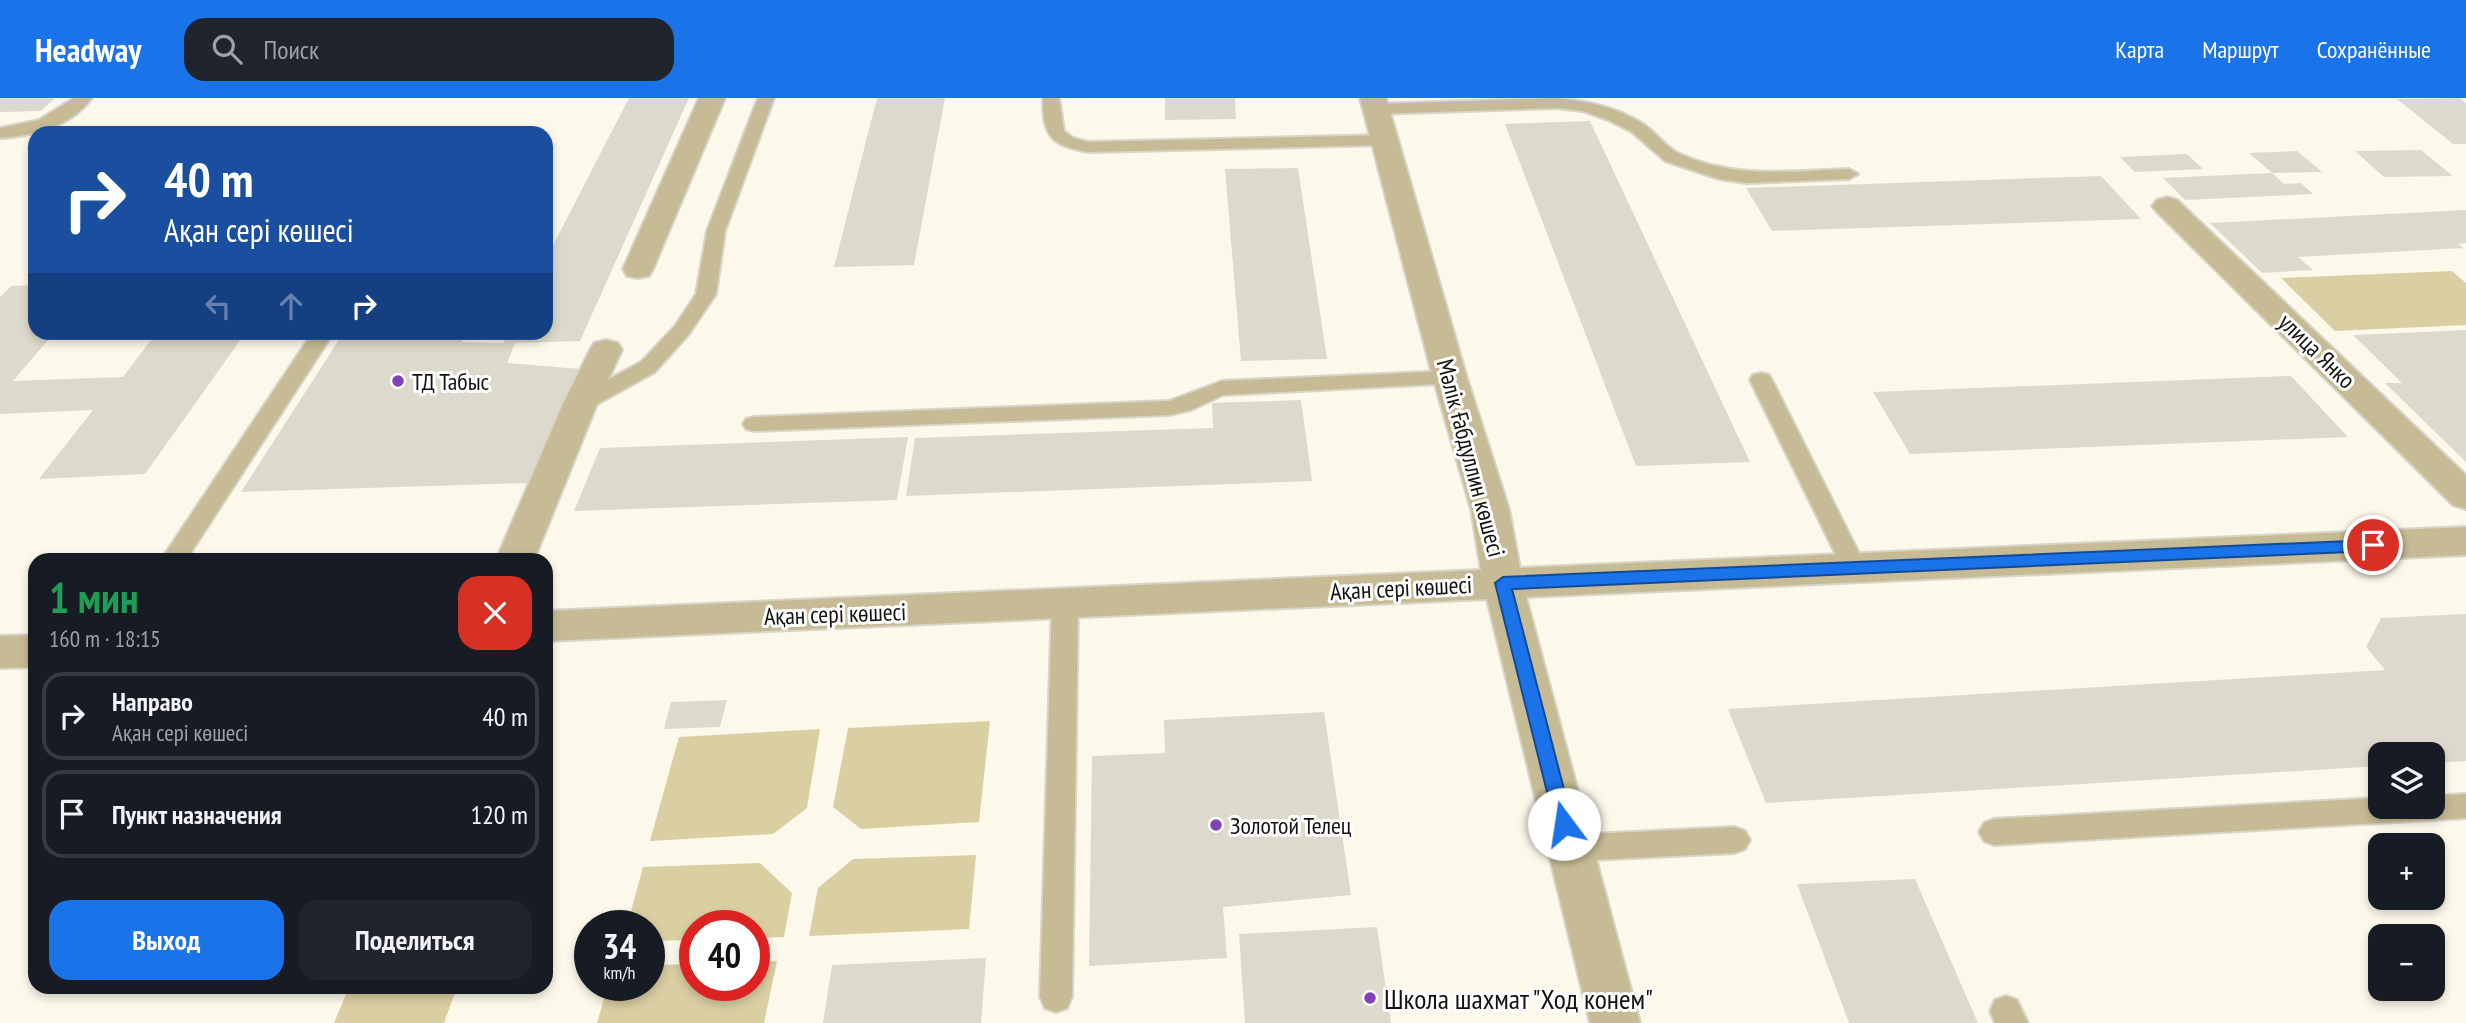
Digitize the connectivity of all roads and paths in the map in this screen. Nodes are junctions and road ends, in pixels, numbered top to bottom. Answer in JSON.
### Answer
{"nodes":[{"id":1,"x":85,"y":98,"type":"edge"},
{"id":2,"x":712,"y":98,"type":"edge"},
{"id":3,"x":766,"y":98,"type":"edge"},
{"id":4,"x":1051,"y":98,"type":"edge"},
{"id":5,"x":1378,"y":116,"type":"edge"},
{"id":6,"x":38,"y":126,"type":"edge"},
{"id":7,"x":28,"y":129,"type":"edge"},
{"id":8,"x":0,"y":133,"type":"edge"},
{"id":9,"x":1849,"y":174,"type":"dead end"},
{"id":10,"x":2167,"y":206,"type":"dead end"},
{"id":11,"x":638,"y":269,"type":"dead end"},
{"id":12,"x":319,"y":340,"type":"edge"},
{"id":13,"x":606,"y":350,"type":"dead end"},
{"id":14,"x":1450,"y":379,"type":"junction"},
{"id":15,"x":1761,"y":380,"type":"dead end"},
{"id":16,"x":580,"y":404,"type":"junction"},
{"id":17,"x":754,"y":424,"type":"dead end"},
{"id":18,"x":2466,"y":496,"type":"edge"},
{"id":19,"x":2466,"y":541,"type":"edge"},
{"id":20,"x":178,"y":553,"type":"edge"},
{"id":21,"x":518,"y":553,"type":"edge"},
{"id":22,"x":1854,"y":567,"type":"junction"},
{"id":23,"x":1503,"y":583,"type":"junction"},
{"id":24,"x":1065,"y":604,"type":"junction"},
{"id":25,"x":553,"y":626,"type":"edge"},
{"id":26,"x":28,"y":651,"type":"edge"},
{"id":27,"x":0,"y":652,"type":"edge"},
{"id":28,"x":2466,"y":806,"type":"edge"},
{"id":29,"x":1994,"y":832,"type":"dead end"},
{"id":30,"x":1735,"y":840,"type":"dead end"},
{"id":31,"x":1570,"y":848,"type":"junction"},
{"id":32,"x":1056,"y":997,"type":"dead end"},
{"id":33,"x":1615,"y":1023,"type":"edge"}],
"edges":[{"from":1,"to":6,"type":"lane"},
{"from":2,"to":11,"type":"street"},
{"from":3,"to":16,"type":"lane"},
{"from":4,"to":5,"type":"lane"},
{"from":5,"to":9,"type":"lane"},
{"from":5,"to":14,"type":"street","name":"Мәлік Ғабдуллин көшесі"},
{"from":7,"to":8,"type":"lane"},
{"from":10,"to":18,"type":"street","name":"улица Янко"},
{"from":12,"to":20,"type":"lane"},
{"from":13,"to":16,"type":"street"},
{"from":14,"to":17,"type":"lane"},
{"from":14,"to":23,"type":"street","name":"Мәлік Ғабдуллин көшесі"},
{"from":15,"to":22,"type":"lane"},
{"from":16,"to":21,"type":"street"},
{"from":19,"to":22,"type":"street","name":"Ақан сері көшесі"},
{"from":22,"to":23,"type":"street","name":"Ақан сері көшесі"},
{"from":23,"to":24,"type":"street","name":"Ақан сері көшесі"},
{"from":23,"to":31,"type":"street","name":"Мәлік Ғабдуллин көшесі"},
{"from":24,"to":25,"type":"street","name":"Ақан сері көшесі"},
{"from":24,"to":32,"type":"lane"},
{"from":26,"to":27,"type":"street"},
{"from":28,"to":29,"type":"lane"},
{"from":30,"to":31,"type":"lane"},
{"from":31,"to":33,"type":"street","name":"Мәлік Ғабдуллин көшесі"}]}
